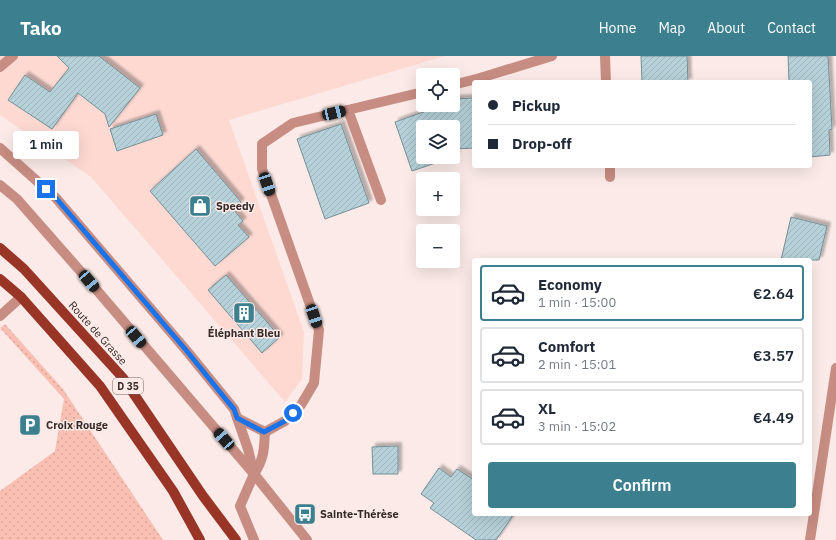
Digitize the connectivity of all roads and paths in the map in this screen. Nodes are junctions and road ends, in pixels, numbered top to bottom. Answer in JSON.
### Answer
{"nodes":[{"id":1,"x":13,"y":56,"type":"edge"},
{"id":2,"x":552,"y":56,"type":"edge"},
{"id":3,"x":605,"y":56,"type":"edge"},
{"id":4,"x":0,"y":67,"type":"edge"},
{"id":5,"x":472,"y":80,"type":"edge"},
{"id":6,"x":472,"y":80,"type":"edge"},
{"id":7,"x":606,"y":80,"type":"edge"},
{"id":8,"x":460,"y":83,"type":"edge"},
{"id":9,"x":416,"y":94,"type":"edge"},
{"id":10,"x":348,"y":110,"type":"junction"},
{"id":11,"x":0,"y":148,"type":"edge"},
{"id":12,"x":610,"y":168,"type":"edge"},
{"id":13,"x":610,"y":177,"type":"dead end"},
{"id":14,"x":0,"y":185,"type":"edge"},
{"id":15,"x":381,"y":200,"type":"dead end"},
{"id":16,"x":0,"y":248,"type":"edge"},
{"id":17,"x":0,"y":279,"type":"edge"},
{"id":18,"x":22,"y":297,"type":"junction"},
{"id":19,"x":0,"y":316,"type":"edge"},
{"id":20,"x":836,"y":368,"type":"edge"},
{"id":21,"x":237,"y":418,"type":"junction"},
{"id":22,"x":264,"y":432,"type":"junction"},
{"id":23,"x":254,"y":474,"type":"junction"},
{"id":24,"x":200,"y":540,"type":"edge"},
{"id":25,"x":236,"y":540,"type":"edge"},
{"id":26,"x":254,"y":540,"type":"edge"},
{"id":27,"x":307,"y":540,"type":"edge"},
{"id":28,"x":810,"y":540,"type":"edge"}],
"edges":[{"from":1,"to":4,"type":"street"},
{"from":2,"to":6,"type":"street"},
{"from":3,"to":7,"type":"street"},
{"from":5,"to":8,"type":"street"},
{"from":9,"to":10,"type":"street"},
{"from":10,"to":15,"type":"street"},
{"from":10,"to":22,"type":"street"},
{"from":11,"to":21,"type":"street"},
{"from":12,"to":13,"type":"street"},
{"from":14,"to":23,"type":"street"},
{"from":16,"to":25,"type":"main road","name":"Route de Grasse","number":"D 35"},
{"from":17,"to":18,"type":"main road","number":"D 35"},
{"from":18,"to":19,"type":"street"},
{"from":18,"to":24,"type":"main road","number":"D 35"},
{"from":20,"to":28,"type":"street"},
{"from":21,"to":22,"type":"street"},
{"from":21,"to":23,"type":"street"},
{"from":22,"to":23,"type":"street"},
{"from":23,"to":26,"type":"street"},
{"from":23,"to":27,"type":"street"}]}
